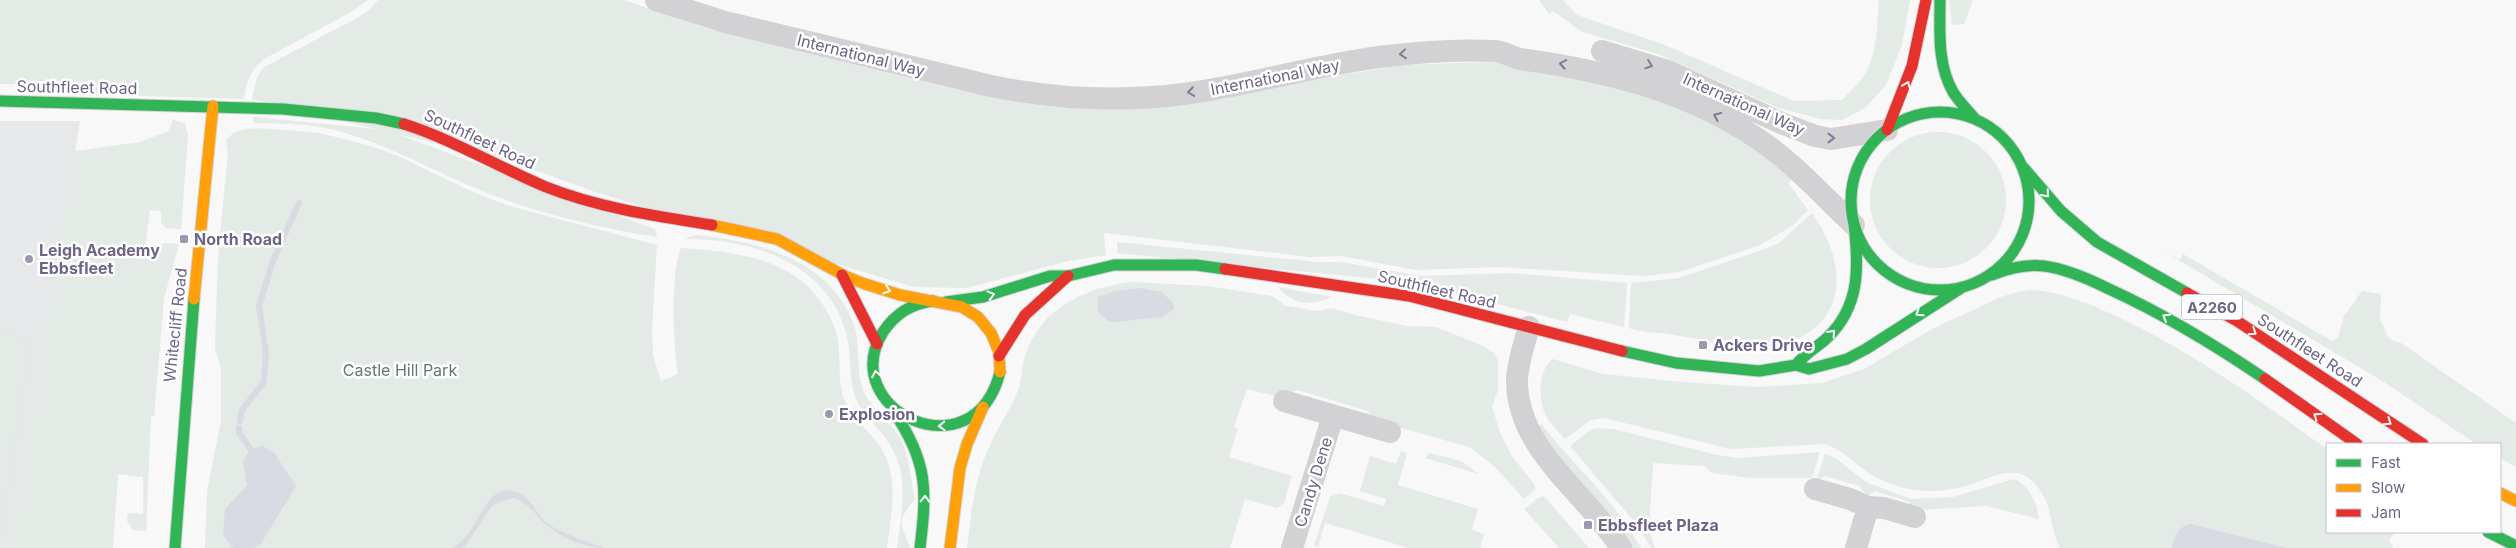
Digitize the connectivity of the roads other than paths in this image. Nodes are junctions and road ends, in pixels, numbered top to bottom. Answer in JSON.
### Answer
{"nodes":[{"id":1,"x":656,"y":0,"type":"edge"},
{"id":2,"x":1926,"y":0,"type":"edge"},
{"id":3,"x":1940,"y":0,"type":"edge"},
{"id":4,"x":1602,"y":51,"type":"dead end"},
{"id":5,"x":0,"y":102,"type":"edge"},
{"id":6,"x":213,"y":106,"type":"junction"},
{"id":7,"x":1976,"y":119,"type":"junction"},
{"id":8,"x":1888,"y":130,"type":"junction"},
{"id":9,"x":2014,"y":157,"type":"junction"},
{"id":10,"x":1854,"y":225,"type":"junction"},
{"id":11,"x":842,"y":275,"type":"junction"},
{"id":12,"x":1068,"y":276,"type":"junction"},
{"id":13,"x":1982,"y":279,"type":"junction"},
{"id":14,"x":1961,"y":288,"type":"junction"},
{"id":15,"x":938,"y":302,"type":"junction"},
{"id":16,"x":1529,"y":327,"type":"junction"},
{"id":17,"x":877,"y":344,"type":"junction"},
{"id":18,"x":1000,"y":356,"type":"junction"},
{"id":19,"x":1796,"y":364,"type":"junction"},
{"id":20,"x":886,"y":401,"type":"junction"},
{"id":21,"x":1284,"y":401,"type":"dead end"},
{"id":22,"x":984,"y":404,"type":"junction"},
{"id":23,"x":1332,"y":416,"type":"junction"},
{"id":24,"x":1390,"y":432,"type":"dead end"},
{"id":25,"x":2356,"y":443,"type":"edge"},
{"id":26,"x":2421,"y":443,"type":"edge"},
{"id":27,"x":1815,"y":489,"type":"dead end"},
{"id":28,"x":2501,"y":494,"type":"edge"},
{"id":29,"x":2516,"y":501,"type":"edge"},
{"id":30,"x":1868,"y":507,"type":"junction"},
{"id":31,"x":1914,"y":517,"type":"dead end"},
{"id":32,"x":2490,"y":533,"type":"edge"},
{"id":33,"x":2516,"y":546,"type":"edge"},
{"id":34,"x":175,"y":548,"type":"edge"},
{"id":35,"x":920,"y":548,"type":"edge"},
{"id":36,"x":950,"y":548,"type":"edge"},
{"id":37,"x":1292,"y":548,"type":"edge"},
{"id":38,"x":1621,"y":548,"type":"edge"},
{"id":39,"x":1856,"y":548,"type":"edge"}],
"edges":[{"from":10,"to":1,"type":"street","name":"International Way","one_way":true},
{"from":8,"to":2,"type":"main road","number":"A2260","one_way":true},
{"from":3,"to":7,"type":"main road","number":"A2260"},
{"from":4,"to":8,"type":"street","name":"International Way","one_way":true},
{"from":5,"to":6,"type":"main road","name":"Southfleet Road"},
{"from":6,"to":11,"type":"main road","name":"Southfleet Road"},
{"from":6,"to":34,"type":"main road","name":"Whitecliff Road"},
{"from":7,"to":8,"type":"main road","number":"A2260"},
{"from":7,"to":9,"type":"main road","number":"A2260"},
{"from":8,"to":10,"type":"main road","number":"A2260"},
{"from":9,"to":13,"type":"main road","number":"A2260"},
{"from":9,"to":26,"type":"main road","name":"Southfleet Road","number":"A2260","one_way":true},
{"from":10,"to":14,"type":"main road","number":"A2260"},
{"from":19,"to":10,"type":"main road","one_way":true},
{"from":11,"to":15,"type":"main road","one_way":true},
{"from":11,"to":17,"type":"main road"},
{"from":15,"to":12,"type":"main road","name":"Southfleet Road","one_way":true},
{"from":12,"to":16,"type":"main road","name":"Southfleet Road"},
{"from":12,"to":18,"type":"main road","name":"Southfleet Road"},
{"from":13,"to":14,"type":"main road","number":"A2260"},
{"from":25,"to":13,"type":"main road","number":"A2260","one_way":true},
{"from":14,"to":19,"type":"main road","name":"Southfleet Road","one_way":true},
{"from":15,"to":17,"type":"main road"},
{"from":15,"to":18,"type":"main road"},
{"from":16,"to":19,"type":"main road","name":"Southfleet Road"},
{"from":16,"to":38,"type":"street"},
{"from":20,"to":17,"type":"main road","one_way":true},
{"from":18,"to":22,"type":"main road"},
{"from":22,"to":20,"type":"main road","one_way":true},
{"from":35,"to":20,"type":"main road","one_way":true},
{"from":21,"to":23,"type":"street","name":"Candy Dene"},
{"from":22,"to":36,"type":"main road"},
{"from":23,"to":24,"type":"street","name":"Candy Dene"},
{"from":23,"to":37,"type":"street","name":"Candy Dene"},
{"from":27,"to":30,"type":"street"},
{"from":28,"to":29,"type":"main road"},
{"from":30,"to":31,"type":"street"},
{"from":30,"to":39,"type":"street"},
{"from":32,"to":33,"type":"main road"}]}
